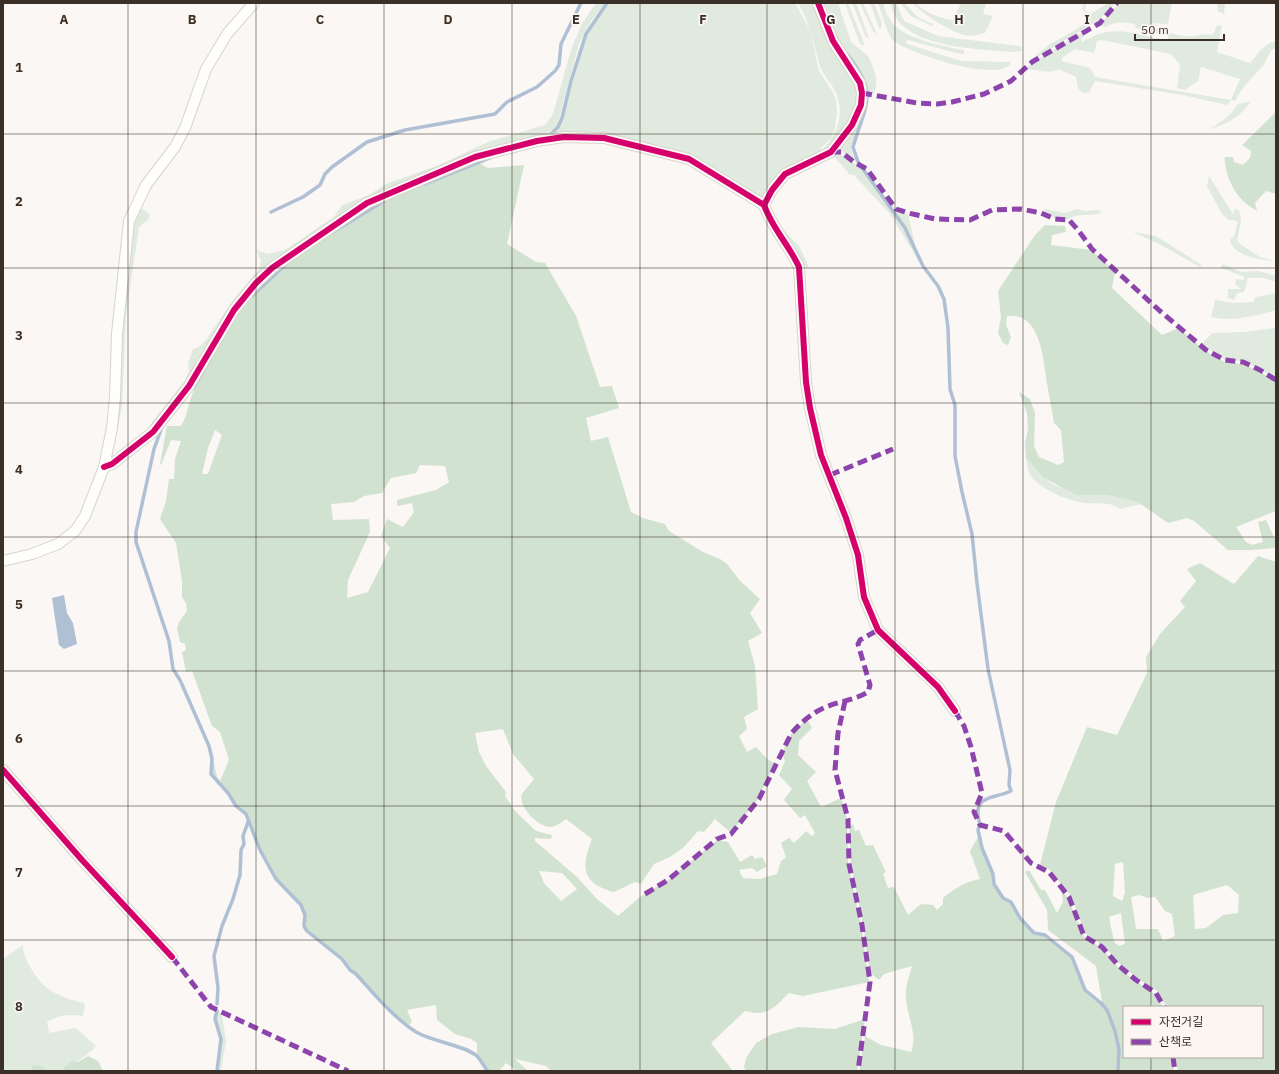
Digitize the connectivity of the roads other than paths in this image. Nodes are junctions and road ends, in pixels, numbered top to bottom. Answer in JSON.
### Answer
{"nodes":[{"id":1,"x":254,"y":3,"type":"edge"},
{"id":2,"x":818,"y":3,"type":"edge"},
{"id":3,"x":764,"y":206,"type":"junction"},
{"id":4,"x":104,"y":468,"type":"junction"},
{"id":5,"x":3,"y":560,"type":"edge"},
{"id":6,"x":954,"y":711,"type":"dead end"},
{"id":7,"x":3,"y":770,"type":"edge"},
{"id":8,"x":172,"y":957,"type":"dead end"}],
"edges":[{"from":1,"to":4,"type":"street"},
{"from":2,"to":3,"type":"street"},
{"from":3,"to":4,"type":"street"},
{"from":3,"to":6,"type":"street"},
{"from":4,"to":5,"type":"street"},
{"from":7,"to":8,"type":"street"}]}
